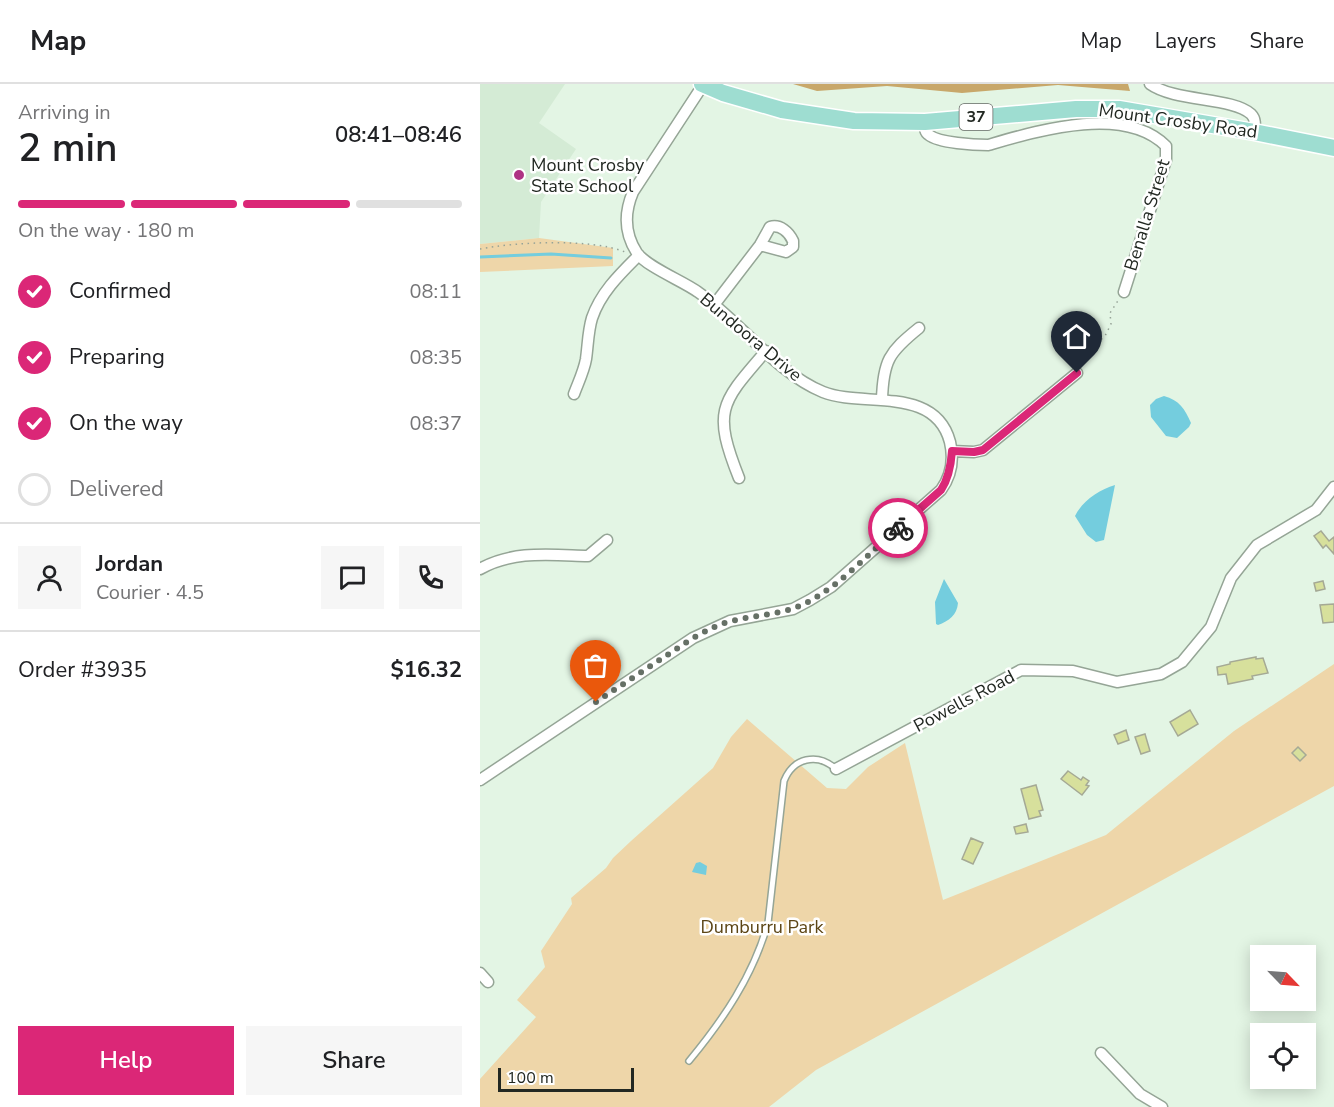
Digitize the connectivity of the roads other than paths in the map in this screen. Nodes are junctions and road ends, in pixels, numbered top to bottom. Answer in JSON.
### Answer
{"nodes":[{"id":1,"x":702,"y":84,"type":"edge"},
{"id":2,"x":1150,"y":84,"type":"edge"},
{"id":3,"x":924,"y":122,"type":"junction"},
{"id":4,"x":1254,"y":132,"type":"junction"},
{"id":5,"x":1334,"y":148,"type":"edge"},
{"id":6,"x":760,"y":245,"type":"dead end"},
{"id":7,"x":639,"y":255,"type":"junction"},
{"id":8,"x":1124,"y":292,"type":"road end"},
{"id":9,"x":714,"y":305,"type":"junction"},
{"id":10,"x":919,"y":328,"type":"dead end"},
{"id":11,"x":766,"y":351,"type":"junction"},
{"id":12,"x":1076,"y":374,"type":"road end"},
{"id":13,"x":574,"y":394,"type":"dead end"},
{"id":14,"x":882,"y":400,"type":"junction"},
{"id":15,"x":952,"y":451,"type":"junction"},
{"id":16,"x":739,"y":478,"type":"dead end"},
{"id":17,"x":1334,"y":487,"type":"edge"},
{"id":18,"x":606,"y":540,"type":"dead end"},
{"id":19,"x":480,"y":569,"type":"edge"},
{"id":20,"x":836,"y":769,"type":"joint"},
{"id":21,"x":480,"y":780,"type":"edge"},
{"id":22,"x":480,"y":973,"type":"edge"},
{"id":23,"x":488,"y":982,"type":"dead end"},
{"id":24,"x":1101,"y":1053,"type":"dead end"},
{"id":25,"x":689,"y":1062,"type":"dead end"},
{"id":26,"x":1162,"y":1107,"type":"edge"}],
"edges":[{"from":1,"to":3,"type":"main road","name":"Mount Crosby Road","number":"37"},
{"from":1,"to":7,"type":"street"},
{"from":2,"to":4,"type":"street"},
{"from":3,"to":4,"type":"main road","name":"Mount Crosby Road","number":"37"},
{"from":3,"to":8,"type":"street","name":"Benalla Street"},
{"from":4,"to":5,"type":"main road","name":"Mount Crosby Road","number":"37"},
{"from":6,"to":9,"type":"street"},
{"from":7,"to":9,"type":"street","name":"Bundoora Drive"},
{"from":7,"to":13,"type":"street"},
{"from":9,"to":11,"type":"street","name":"Bundoora Drive"},
{"from":10,"to":14,"type":"street"},
{"from":11,"to":14,"type":"street","name":"Bundoora Drive"},
{"from":11,"to":16,"type":"street"},
{"from":12,"to":15,"type":"street"},
{"from":14,"to":15,"type":"street","name":"Bundoora Drive"},
{"from":15,"to":21,"type":"street"},
{"from":17,"to":20,"type":"street","name":"Powells Road"},
{"from":18,"to":19,"type":"street"},
{"from":20,"to":25,"type":"lane"},
{"from":22,"to":23,"type":"street"},
{"from":24,"to":26,"type":"street"}]}
